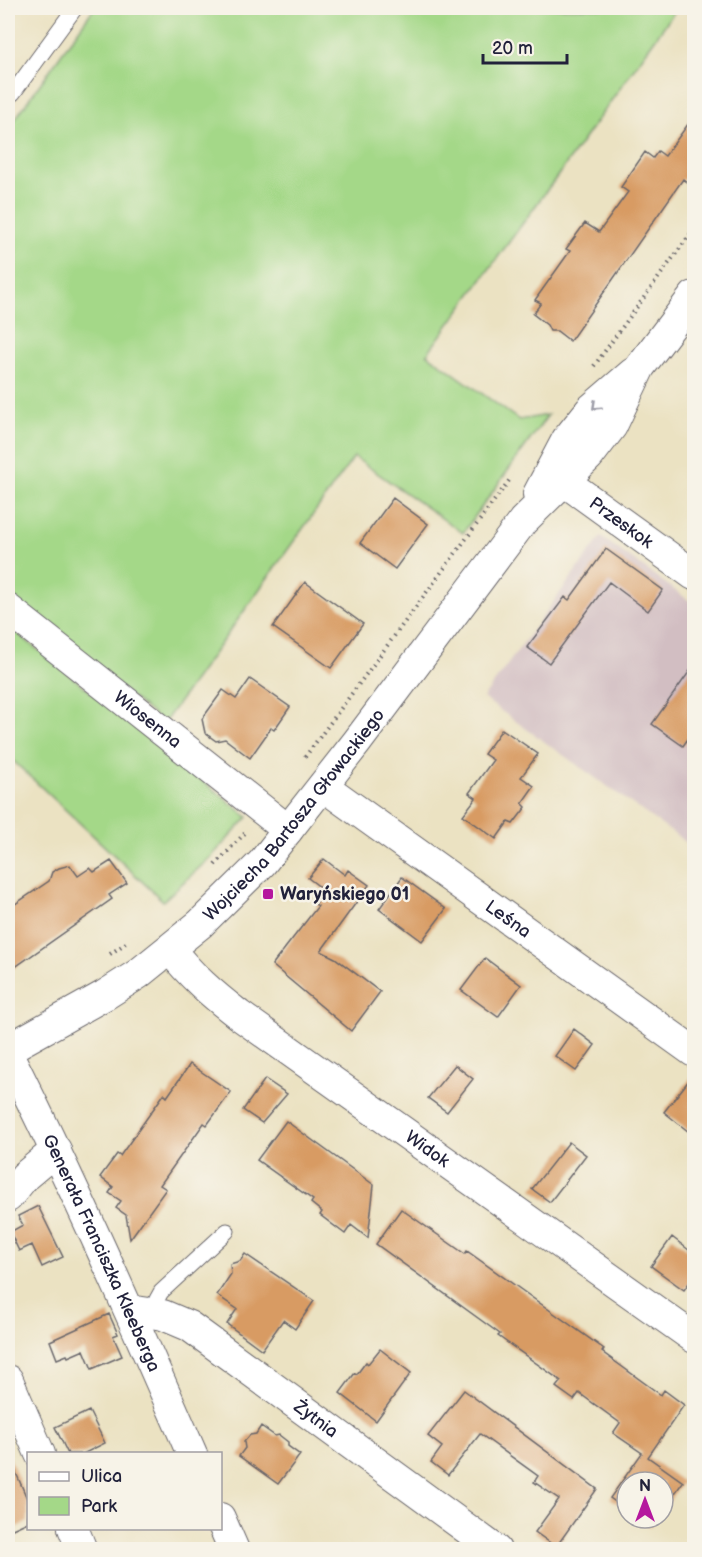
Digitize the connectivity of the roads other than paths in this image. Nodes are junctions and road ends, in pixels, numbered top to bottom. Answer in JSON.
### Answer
{"nodes":[{"id":1,"x":75,"y":8,"type":"edge"},
{"id":2,"x":8,"y":92,"type":"edge"},
{"id":3,"x":694,"y":296,"type":"edge"},
{"id":4,"x":557,"y":476,"type":"junction"},
{"id":5,"x":694,"y":575,"type":"edge"},
{"id":6,"x":8,"y":609,"type":"edge"},
{"id":7,"x":323,"y":786,"type":"junction"},
{"id":8,"x":288,"y":831,"type":"junction"},
{"id":9,"x":170,"y":949,"type":"junction"},
{"id":10,"x":8,"y":1049,"type":"edge"},
{"id":11,"x":694,"y":1052,"type":"edge"},
{"id":12,"x":8,"y":1054,"type":"edge"},
{"id":13,"x":56,"y":1150,"type":"junction"},
{"id":14,"x":8,"y":1197,"type":"edge"},
{"id":15,"x":227,"y":1231,"type":"dead end"},
{"id":16,"x":139,"y":1311,"type":"junction"},
{"id":17,"x":694,"y":1338,"type":"edge"},
{"id":18,"x":8,"y":1380,"type":"edge"},
{"id":19,"x":39,"y":1452,"type":"edge"},
{"id":20,"x":191,"y":1452,"type":"edge"},
{"id":21,"x":222,"y":1523,"type":"edge"},
{"id":22,"x":74,"y":1530,"type":"edge"},
{"id":23,"x":82,"y":1550,"type":"edge"},
{"id":24,"x":234,"y":1550,"type":"edge"},
{"id":25,"x":496,"y":1550,"type":"edge"}],
"edges":[{"from":1,"to":2,"type":"lane"},
{"from":3,"to":4,"type":"street","name":"Wojciecha Bartosza Głowackiego"},
{"from":4,"to":5,"type":"street","name":"Przeskok"},
{"from":4,"to":7,"type":"street","name":"Wojciecha Bartosza Głowackiego"},
{"from":6,"to":8,"type":"street","name":"Wiosenna"},
{"from":7,"to":8,"type":"street","name":"Wojciecha Bartosza Głowackiego"},
{"from":7,"to":11,"type":"street","name":"Leśna"},
{"from":8,"to":9,"type":"street","name":"Wojciecha Bartosza Głowackiego"},
{"from":9,"to":10,"type":"street","name":"Wojciecha Bartosza Głowackiego"},
{"from":9,"to":17,"type":"street","name":"Widok"},
{"from":12,"to":13,"type":"street","name":"Generała Franciszka Kleeberga"},
{"from":13,"to":14,"type":"street"},
{"from":13,"to":16,"type":"street","name":"Generała Franciszka Kleeberga"},
{"from":15,"to":16,"type":"lane"},
{"from":16,"to":20,"type":"street","name":"Generała Franciszka Kleeberga"},
{"from":16,"to":25,"type":"street","name":"Żytnia"},
{"from":18,"to":19,"type":"street"},
{"from":21,"to":24,"type":"street"},
{"from":22,"to":23,"type":"street"}]}
